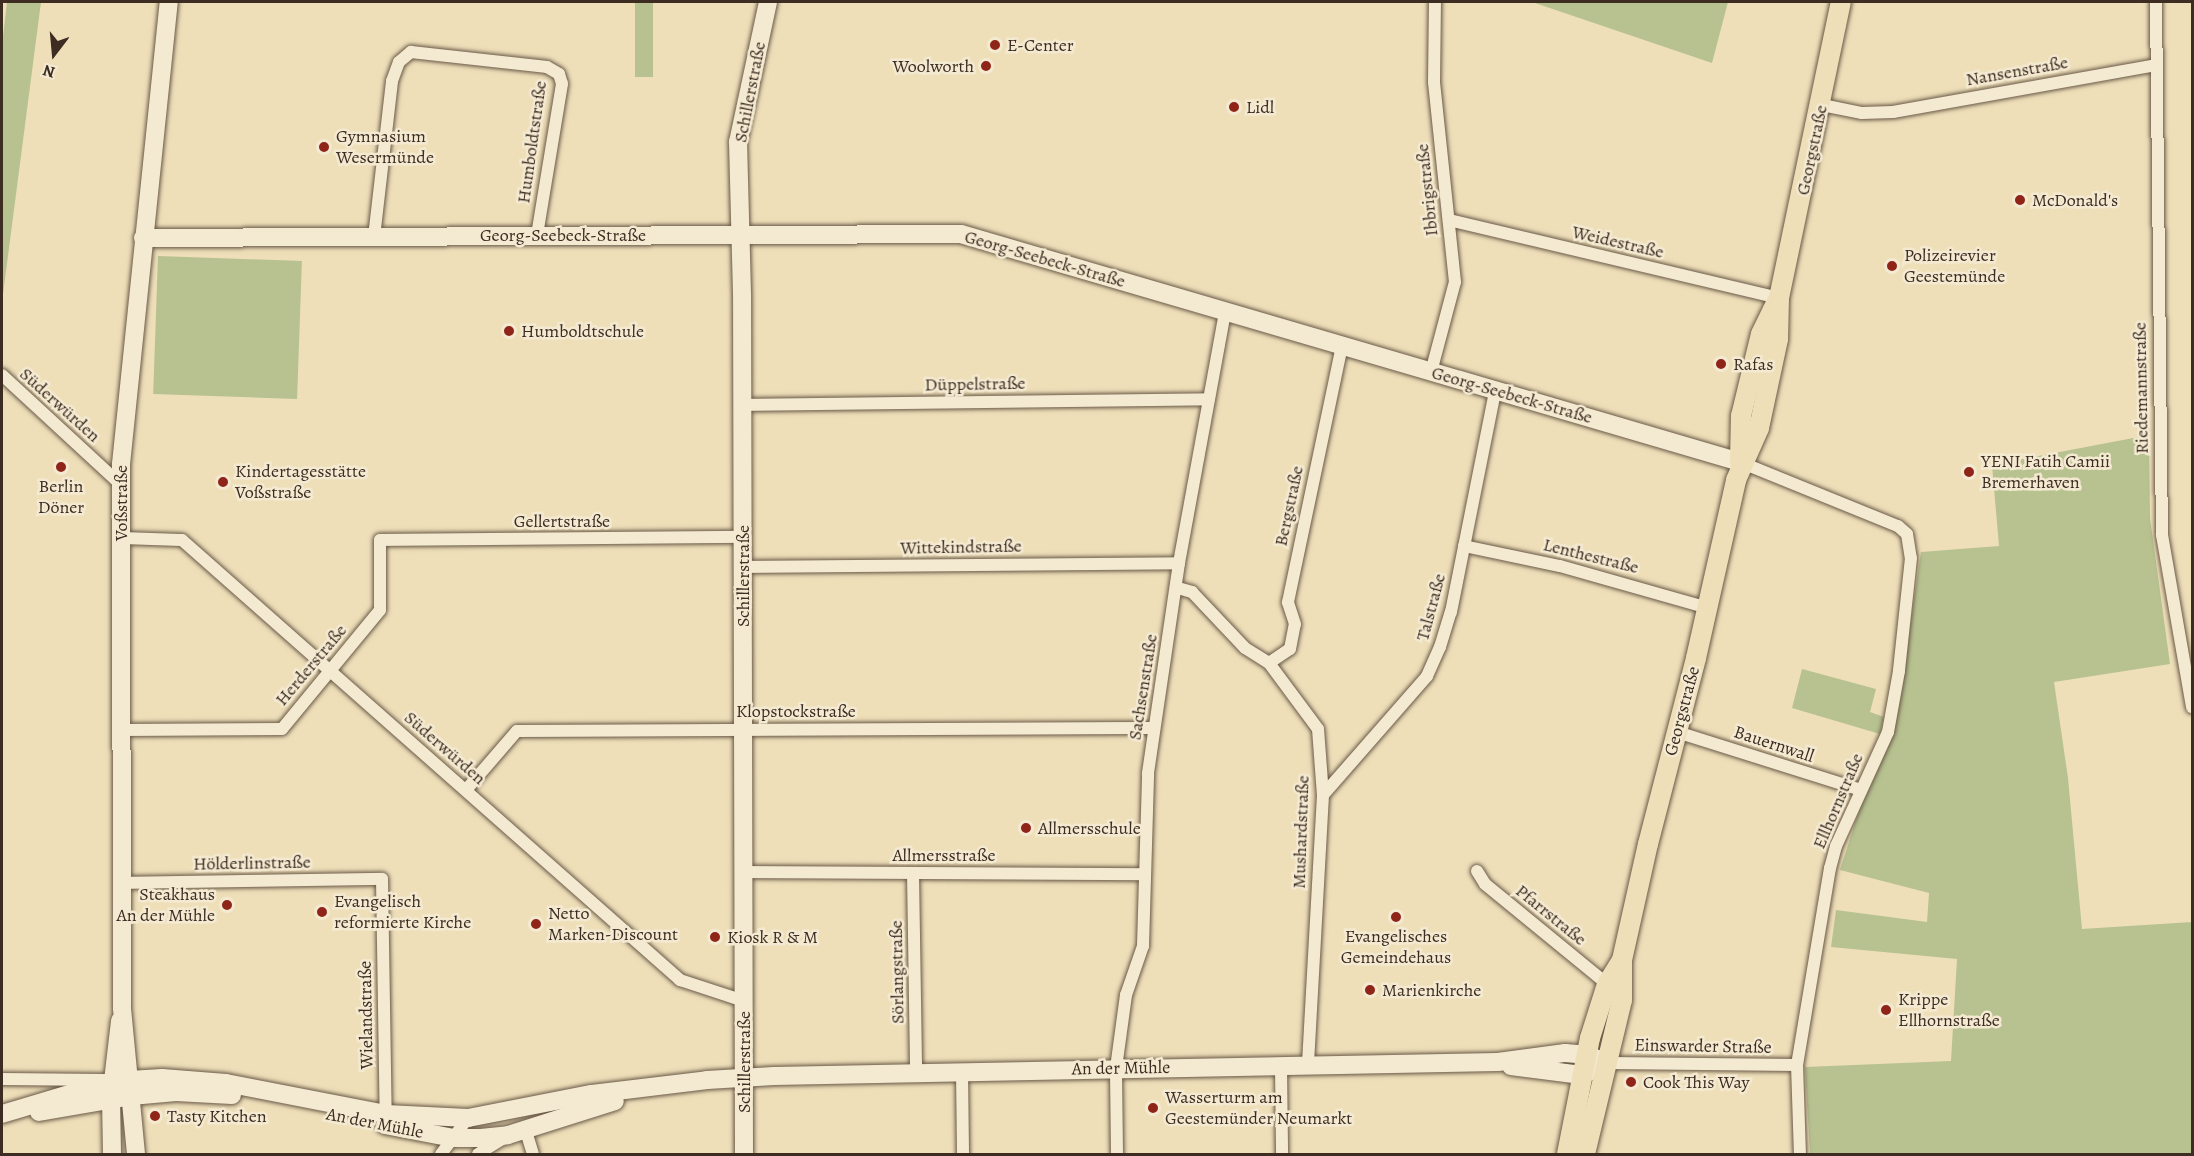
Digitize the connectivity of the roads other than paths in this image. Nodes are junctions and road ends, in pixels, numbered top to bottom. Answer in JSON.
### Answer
{"nodes":[{"id":1,"x":169,"y":2,"type":"edge"},
{"id":2,"x":768,"y":2,"type":"edge"},
{"id":3,"x":1435,"y":2,"type":"edge"},
{"id":4,"x":1841,"y":2,"type":"edge"},
{"id":5,"x":2156,"y":2,"type":"edge"},
{"id":6,"x":2156,"y":65,"type":"junction"},
{"id":7,"x":1822,"y":105,"type":"junction"},
{"id":8,"x":1449,"y":220,"type":"junction"},
{"id":9,"x":537,"y":235,"type":"junction"},
{"id":10,"x":740,"y":236,"type":"junction"},
{"id":11,"x":374,"y":237,"type":"junction"},
{"id":12,"x":143,"y":238,"type":"junction"},
{"id":13,"x":1779,"y":298,"type":"junction"},
{"id":14,"x":1225,"y":312,"type":"junction"},
{"id":15,"x":1342,"y":346,"type":"junction"},
{"id":16,"x":1431,"y":372,"type":"junction"},
{"id":17,"x":2,"y":375,"type":"edge"},
{"id":18,"x":1495,"y":391,"type":"junction"},
{"id":19,"x":1209,"y":399,"type":"junction"},
{"id":20,"x":742,"y":405,"type":"junction"},
{"id":21,"x":1740,"y":462,"type":"junction"},
{"id":22,"x":121,"y":485,"type":"junction"},
{"id":23,"x":1907,"y":534,"type":"joint"},
{"id":24,"x":743,"y":537,"type":"junction"},
{"id":25,"x":121,"y":538,"type":"junction"},
{"id":26,"x":380,"y":540,"type":"joint"},
{"id":27,"x":1464,"y":546,"type":"junction"},
{"id":28,"x":1179,"y":563,"type":"junction"},
{"id":29,"x":743,"y":567,"type":"junction"},
{"id":30,"x":1178,"y":588,"type":"junction"},
{"id":31,"x":1708,"y":608,"type":"junction"},
{"id":32,"x":1269,"y":663,"type":"junction"},
{"id":33,"x":330,"y":670,"type":"junction"},
{"id":34,"x":2193,"y":707,"type":"edge"},
{"id":35,"x":1154,"y":728,"type":"junction"},
{"id":36,"x":743,"y":729,"type":"junction"},
{"id":37,"x":121,"y":730,"type":"junction"},
{"id":38,"x":1677,"y":732,"type":"junction"},
{"id":39,"x":466,"y":790,"type":"junction"},
{"id":40,"x":1861,"y":790,"type":"junction"},
{"id":41,"x":1323,"y":795,"type":"junction"},
{"id":42,"x":1478,"y":871,"type":"dead end"},
{"id":43,"x":743,"y":872,"type":"junction"},
{"id":44,"x":913,"y":873,"type":"junction"},
{"id":45,"x":1144,"y":874,"type":"junction"},
{"id":46,"x":382,"y":879,"type":"joint"},
{"id":47,"x":122,"y":883,"type":"junction"},
{"id":48,"x":1622,"y":960,"type":"junction"},
{"id":49,"x":1607,"y":984,"type":"junction"},
{"id":50,"x":744,"y":1001,"type":"junction"},
{"id":51,"x":1586,"y":1055,"type":"junction"},
{"id":52,"x":1498,"y":1062,"type":"junction"},
{"id":53,"x":1609,"y":1063,"type":"junction"},
{"id":54,"x":1308,"y":1065,"type":"junction"},
{"id":55,"x":1797,"y":1065,"type":"junction"},
{"id":56,"x":1281,"y":1066,"type":"junction"},
{"id":57,"x":1116,"y":1068,"type":"junction"},
{"id":58,"x":916,"y":1071,"type":"junction"},
{"id":59,"x":962,"y":1071,"type":"junction"},
{"id":60,"x":1581,"y":1075,"type":"junction"},
{"id":61,"x":744,"y":1078,"type":"junction"},
{"id":62,"x":2,"y":1079,"type":"edge"},
{"id":63,"x":121,"y":1089,"type":"junction"},
{"id":64,"x":2,"y":1116,"type":"edge"},
{"id":65,"x":468,"y":1118,"type":"junction"},
{"id":66,"x":386,"y":1119,"type":"junction"},
{"id":67,"x":517,"y":1132,"type":"junction"},
{"id":68,"x":453,"y":1138,"type":"junction"},
{"id":69,"x":112,"y":1155,"type":"edge"},
{"id":70,"x":136,"y":1155,"type":"edge"},
{"id":71,"x":441,"y":1155,"type":"edge"},
{"id":72,"x":478,"y":1155,"type":"edge"},
{"id":73,"x":533,"y":1155,"type":"edge"},
{"id":74,"x":744,"y":1155,"type":"edge"},
{"id":75,"x":963,"y":1155,"type":"edge"},
{"id":76,"x":1117,"y":1155,"type":"edge"},
{"id":77,"x":1282,"y":1155,"type":"edge"},
{"id":78,"x":1567,"y":1155,"type":"edge"},
{"id":79,"x":1586,"y":1155,"type":"edge"},
{"id":80,"x":1800,"y":1155,"type":"edge"}],
"edges":[{"from":1,"to":12,"type":"street","name":"Voßstraße"},
{"from":2,"to":10,"type":"street","name":"Schillerstraße"},
{"from":3,"to":8,"type":"street","name":"Ibbrigstraße"},
{"from":4,"to":7,"type":"main road","name":"Georgstraße"},
{"from":5,"to":6,"type":"street"},
{"from":6,"to":7,"type":"street","name":"Nansenstraße"},
{"from":6,"to":34,"type":"street","name":"Riedemannstraße"},
{"from":7,"to":13,"type":"main road","name":"Georgstraße"},
{"from":8,"to":13,"type":"street","name":"Weidestraße"},
{"from":8,"to":16,"type":"street","name":"Ibbrigstraße"},
{"from":9,"to":10,"type":"street","name":"Georg-Seebeck-Straße"},
{"from":9,"to":11,"type":"street","name":"Georg-Seebeck-Straße"},
{"from":9,"to":11,"type":"street","name":"Humboldtstraße"},
{"from":10,"to":14,"type":"street","name":"Georg-Seebeck-Straße"},
{"from":10,"to":20,"type":"street","name":"Schillerstraße"},
{"from":11,"to":12,"type":"street","name":"Georg-Seebeck-Straße"},
{"from":12,"to":22,"type":"street","name":"Voßstraße"},
{"from":13,"to":21,"type":"main road","name":"Georgstraße"},
{"from":14,"to":15,"type":"street","name":"Georg-Seebeck-Straße"},
{"from":14,"to":19,"type":"street","name":"Sachsenstraße"},
{"from":15,"to":16,"type":"street","name":"Georg-Seebeck-Straße"},
{"from":15,"to":32,"type":"street","name":"Bergstraße"},
{"from":16,"to":18,"type":"street","name":"Georg-Seebeck-Straße"},
{"from":17,"to":22,"type":"street","name":"Süderwürden"},
{"from":18,"to":21,"type":"street","name":"Georg-Seebeck-Straße"},
{"from":18,"to":27,"type":"street","name":"Talstraße"},
{"from":19,"to":20,"type":"street","name":"Düppelstraße"},
{"from":19,"to":28,"type":"street","name":"Sachsenstraße"},
{"from":20,"to":24,"type":"street","name":"Schillerstraße"},
{"from":21,"to":23,"type":"street","name":"Georg-Seebeck-Straße"},
{"from":21,"to":31,"type":"main road","name":"Georgstraße"},
{"from":22,"to":25,"type":"street","name":"Voßstraße"},
{"from":23,"to":40,"type":"street","name":"Ellhornstraße"},
{"from":24,"to":26,"type":"street","name":"Gellertstraße"},
{"from":24,"to":29,"type":"street","name":"Schillerstraße"},
{"from":25,"to":33,"type":"street","name":"Süderwürden"},
{"from":25,"to":37,"type":"street","name":"Voßstraße"},
{"from":26,"to":33,"type":"street","name":"Herderstraße"},
{"from":27,"to":31,"type":"street","name":"Lenthestraße"},
{"from":27,"to":41,"type":"street","name":"Talstraße"},
{"from":28,"to":29,"type":"street","name":"Wittekindstraße"},
{"from":28,"to":30,"type":"street","name":"Sachsenstraße"},
{"from":29,"to":36,"type":"street","name":"Schillerstraße"},
{"from":30,"to":32,"type":"street","name":"Mushardstraße"},
{"from":30,"to":35,"type":"street","name":"Sachsenstraße"},
{"from":31,"to":38,"type":"main road","name":"Georgstraße"},
{"from":32,"to":41,"type":"street","name":"Mushardstraße"},
{"from":33,"to":37,"type":"street","name":"Herderstraße"},
{"from":33,"to":39,"type":"street","name":"Süderwürden"},
{"from":35,"to":36,"type":"street","name":"Klopstockstraße"},
{"from":35,"to":45,"type":"street","name":"Sachsenstraße"},
{"from":36,"to":39,"type":"street","name":"Klopstockstraße"},
{"from":36,"to":43,"type":"street","name":"Schillerstraße"},
{"from":37,"to":47,"type":"street","name":"Voßstraße"},
{"from":38,"to":40,"type":"street","name":"Bauernwall"},
{"from":38,"to":48,"type":"main road","name":"Georgstraße"},
{"from":39,"to":50,"type":"street","name":"Süderwürden"},
{"from":40,"to":55,"type":"street","name":"Ellhornstraße"},
{"from":41,"to":54,"type":"street","name":"Mushardstraße"},
{"from":42,"to":49,"type":"street","name":"Pfarrstraße"},
{"from":43,"to":44,"type":"street","name":"Allmersstraße"},
{"from":43,"to":50,"type":"street","name":"Schillerstraße"},
{"from":44,"to":45,"type":"street","name":"Allmersstraße"},
{"from":44,"to":58,"type":"street","name":"Sörlangstraße"},
{"from":45,"to":57,"type":"street","name":"Sachsenstraße"},
{"from":46,"to":47,"type":"street","name":"Hölderlinstraße"},
{"from":46,"to":66,"type":"street","name":"Wielandstraße"},
{"from":47,"to":63,"type":"street","name":"Voßstraße"},
{"from":48,"to":49,"type":"main road","name":"Georgstraße"},
{"from":48,"to":53,"type":"main road","name":"Georgstraße"},
{"from":49,"to":51,"type":"main road","name":"Georgstraße"},
{"from":50,"to":61,"type":"street","name":"Schillerstraße"},
{"from":51,"to":52,"type":"street","name":"An der Mühle"},
{"from":51,"to":53,"type":"street","name":"An der Mühle"},
{"from":51,"to":60,"type":"main road","name":"Georgstraße"},
{"from":52,"to":54,"type":"street","name":"An der Mühle"},
{"from":52,"to":60,"type":"street","name":"An der Mühle"},
{"from":53,"to":55,"type":"street","name":"Einswarder Straße"},
{"from":53,"to":60,"type":"street"},
{"from":53,"to":79,"type":"main road","name":"Georgstraße"},
{"from":54,"to":56,"type":"street","name":"An der Mühle"},
{"from":55,"to":80,"type":"street","name":"Ellhornstraße"},
{"from":56,"to":57,"type":"street","name":"An der Mühle"},
{"from":56,"to":77,"type":"street"},
{"from":57,"to":59,"type":"street","name":"An der Mühle"},
{"from":57,"to":76,"type":"street","name":"Sachsenstraße"},
{"from":58,"to":59,"type":"street","name":"An der Mühle"},
{"from":58,"to":61,"type":"street","name":"An der Mühle"},
{"from":59,"to":75,"type":"street"},
{"from":60,"to":78,"type":"main road","name":"Georgstraße"},
{"from":61,"to":65,"type":"street","name":"An der Mühle"},
{"from":61,"to":67,"type":"street","name":"An der Mühle"},
{"from":61,"to":74,"type":"street","name":"Schillerstraße"},
{"from":62,"to":63,"type":"street","name":"An der Mühle"},
{"from":63,"to":64,"type":"street","name":"An der Mühle"},
{"from":63,"to":66,"type":"street","name":"An der Mühle"},
{"from":63,"to":69,"type":"street"},
{"from":63,"to":70,"type":"street"},
{"from":65,"to":66,"type":"street","name":"An der Mühle"},
{"from":65,"to":68,"type":"street"},
{"from":66,"to":68,"type":"street","name":"An der Mühle"},
{"from":67,"to":68,"type":"street","name":"An der Mühle"},
{"from":67,"to":72,"type":"street"},
{"from":67,"to":73,"type":"street"},
{"from":68,"to":71,"type":"street"}]}
